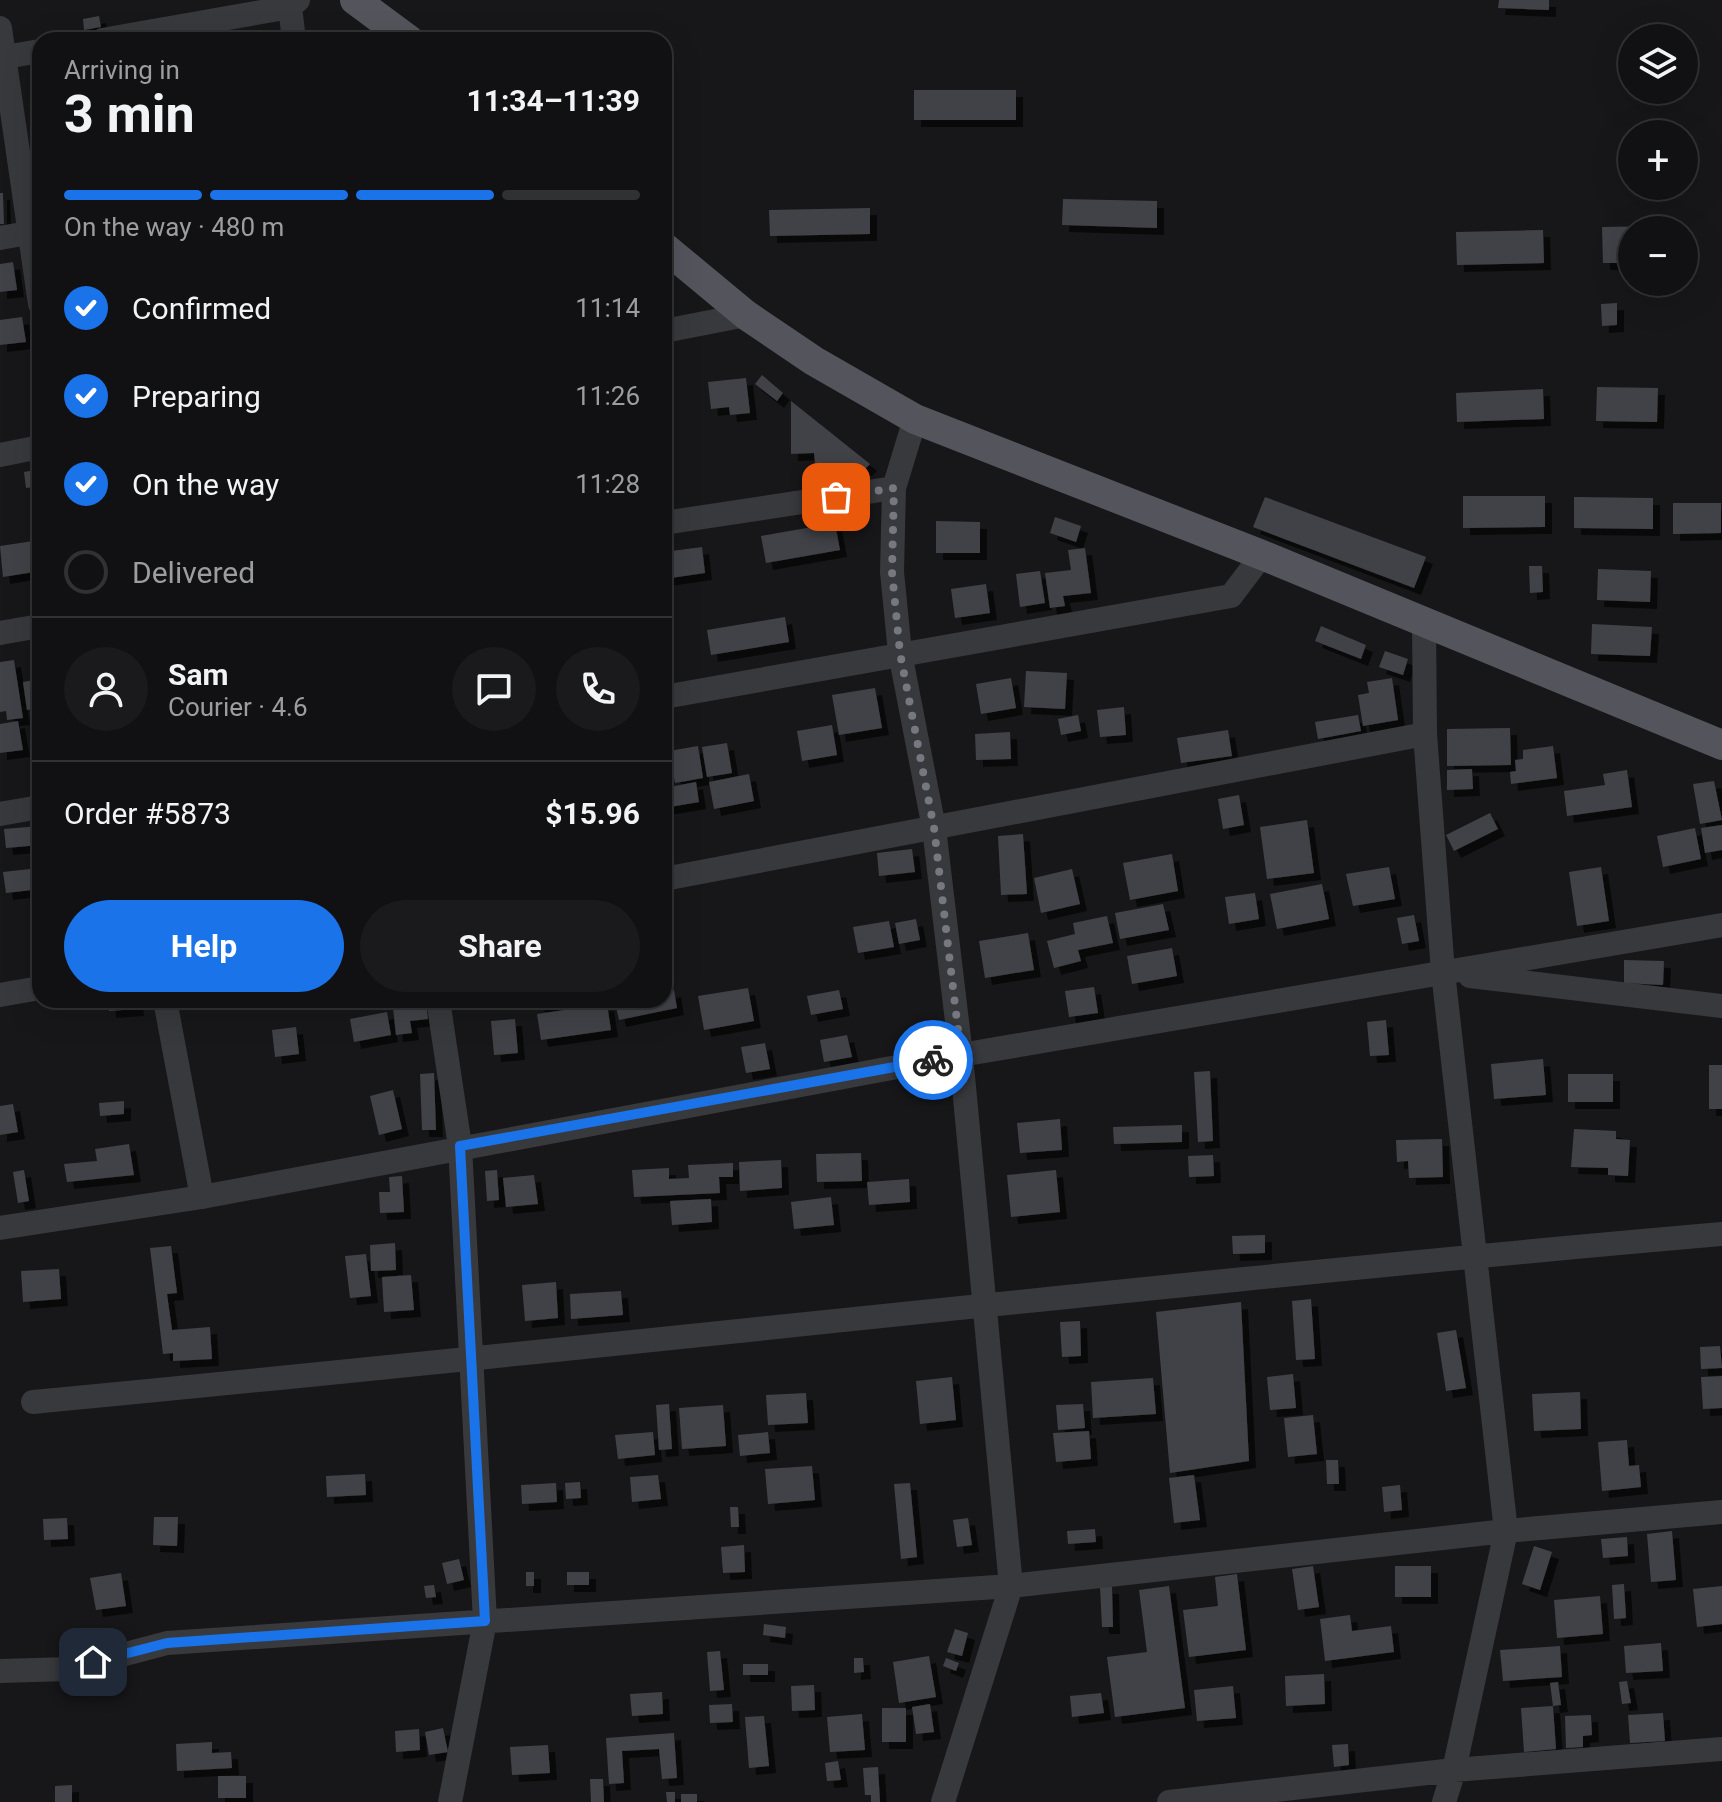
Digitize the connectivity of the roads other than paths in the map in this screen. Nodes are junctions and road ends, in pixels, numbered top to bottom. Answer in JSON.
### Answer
{"nodes":[{"id":1,"x":355,"y":0,"type":"edge"},
{"id":2,"x":294,"y":4,"type":"edge"},
{"id":3,"x":0,"y":28,"type":"edge"},
{"id":4,"x":145,"y":32,"type":"edge"},
{"id":5,"x":294,"y":32,"type":"edge"},
{"id":6,"x":398,"y":32,"type":"edge"},
{"id":7,"x":32,"y":52,"type":"edge"},
{"id":8,"x":2,"y":58,"type":"edge"},
{"id":9,"x":32,"y":221,"type":"edge"},
{"id":10,"x":32,"y":232,"type":"edge"},
{"id":11,"x":0,"y":238,"type":"edge"},
{"id":12,"x":672,"y":254,"type":"edge"},
{"id":13,"x":746,"y":315,"type":"junction"},
{"id":14,"x":672,"y":329,"type":"edge"},
{"id":15,"x":915,"y":419,"type":"junction"},
{"id":16,"x":32,"y":449,"type":"edge"},
{"id":17,"x":0,"y":455,"type":"edge"},
{"id":18,"x":894,"y":488,"type":"junction"},
{"id":19,"x":672,"y":522,"type":"edge"},
{"id":20,"x":1262,"y":555,"type":"junction"},
{"id":21,"x":1424,"y":621,"type":"junction"},
{"id":22,"x":32,"y":627,"type":"edge"},
{"id":23,"x":0,"y":633,"type":"edge"},
{"id":24,"x":900,"y":653,"type":"junction"},
{"id":25,"x":672,"y":696,"type":"edge"},
{"id":26,"x":1425,"y":734,"type":"junction"},
{"id":27,"x":1722,"y":745,"type":"edge"},
{"id":28,"x":32,"y":808,"type":"edge"},
{"id":29,"x":0,"y":814,"type":"edge"},
{"id":30,"x":934,"y":828,"type":"junction"},
{"id":31,"x":672,"y":877,"type":"edge"},
{"id":32,"x":1722,"y":925,"type":"edge"},
{"id":33,"x":1443,"y":972,"type":"junction"},
{"id":34,"x":32,"y":989,"type":"edge"},
{"id":35,"x":0,"y":995,"type":"edge"},
{"id":36,"x":1722,"y":1006,"type":"edge"},
{"id":37,"x":167,"y":1008,"type":"edge"},
{"id":38,"x":439,"y":1008,"type":"edge"},
{"id":39,"x":961,"y":1055,"type":"junction"},
{"id":40,"x":460,"y":1146,"type":"junction"},
{"id":41,"x":202,"y":1197,"type":"junction"},
{"id":42,"x":0,"y":1228,"type":"edge"},
{"id":43,"x":1722,"y":1234,"type":"edge"},
{"id":44,"x":1475,"y":1256,"type":"junction"},
{"id":45,"x":986,"y":1304,"type":"junction"},
{"id":46,"x":470,"y":1361,"type":"junction"},
{"id":47,"x":33,"y":1402,"type":"dead end"},
{"id":48,"x":1722,"y":1512,"type":"edge"},
{"id":49,"x":1506,"y":1531,"type":"junction"},
{"id":50,"x":1011,"y":1586,"type":"junction"},
{"id":51,"x":485,"y":1621,"type":"junction"},
{"id":52,"x":0,"y":1671,"type":"edge"},
{"id":53,"x":1722,"y":1749,"type":"edge"},
{"id":54,"x":1454,"y":1770,"type":"junction"},
{"id":55,"x":450,"y":1802,"type":"edge"},
{"id":56,"x":943,"y":1802,"type":"edge"},
{"id":57,"x":1169,"y":1802,"type":"edge"},
{"id":58,"x":1444,"y":1802,"type":"edge"}],
"edges":[{"from":1,"to":6,"type":"main road"},
{"from":2,"to":4,"type":"street"},
{"from":2,"to":5,"type":"street"},
{"from":3,"to":8,"type":"street"},
{"from":7,"to":8,"type":"street"},
{"from":8,"to":9,"type":"street"},
{"from":10,"to":11,"type":"street"},
{"from":12,"to":13,"type":"main road"},
{"from":13,"to":14,"type":"street"},
{"from":13,"to":15,"type":"main road"},
{"from":15,"to":18,"type":"street"},
{"from":15,"to":20,"type":"main road"},
{"from":16,"to":17,"type":"street"},
{"from":18,"to":19,"type":"street"},
{"from":18,"to":24,"type":"street"},
{"from":20,"to":21,"type":"main road"},
{"from":20,"to":24,"type":"street"},
{"from":21,"to":26,"type":"street"},
{"from":21,"to":27,"type":"main road"},
{"from":22,"to":23,"type":"street"},
{"from":24,"to":25,"type":"street"},
{"from":24,"to":30,"type":"street"},
{"from":26,"to":30,"type":"street"},
{"from":26,"to":33,"type":"street"},
{"from":28,"to":29,"type":"street"},
{"from":30,"to":31,"type":"street"},
{"from":30,"to":39,"type":"street"},
{"from":32,"to":33,"type":"street"},
{"from":33,"to":36,"type":"street"},
{"from":33,"to":39,"type":"street"},
{"from":33,"to":44,"type":"street"},
{"from":34,"to":35,"type":"street"},
{"from":37,"to":41,"type":"street"},
{"from":38,"to":40,"type":"street"},
{"from":39,"to":40,"type":"street"},
{"from":39,"to":45,"type":"street"},
{"from":40,"to":41,"type":"street"},
{"from":40,"to":46,"type":"street"},
{"from":41,"to":42,"type":"street"},
{"from":43,"to":44,"type":"street"},
{"from":44,"to":45,"type":"street"},
{"from":44,"to":49,"type":"street"},
{"from":45,"to":46,"type":"street"},
{"from":45,"to":50,"type":"street"},
{"from":46,"to":47,"type":"street"},
{"from":46,"to":51,"type":"street"},
{"from":48,"to":49,"type":"street"},
{"from":49,"to":50,"type":"street"},
{"from":49,"to":54,"type":"street"},
{"from":50,"to":51,"type":"street"},
{"from":50,"to":56,"type":"street"},
{"from":51,"to":52,"type":"street"},
{"from":51,"to":55,"type":"street"},
{"from":53,"to":54,"type":"street"},
{"from":54,"to":57,"type":"street"},
{"from":54,"to":58,"type":"street"}]}
